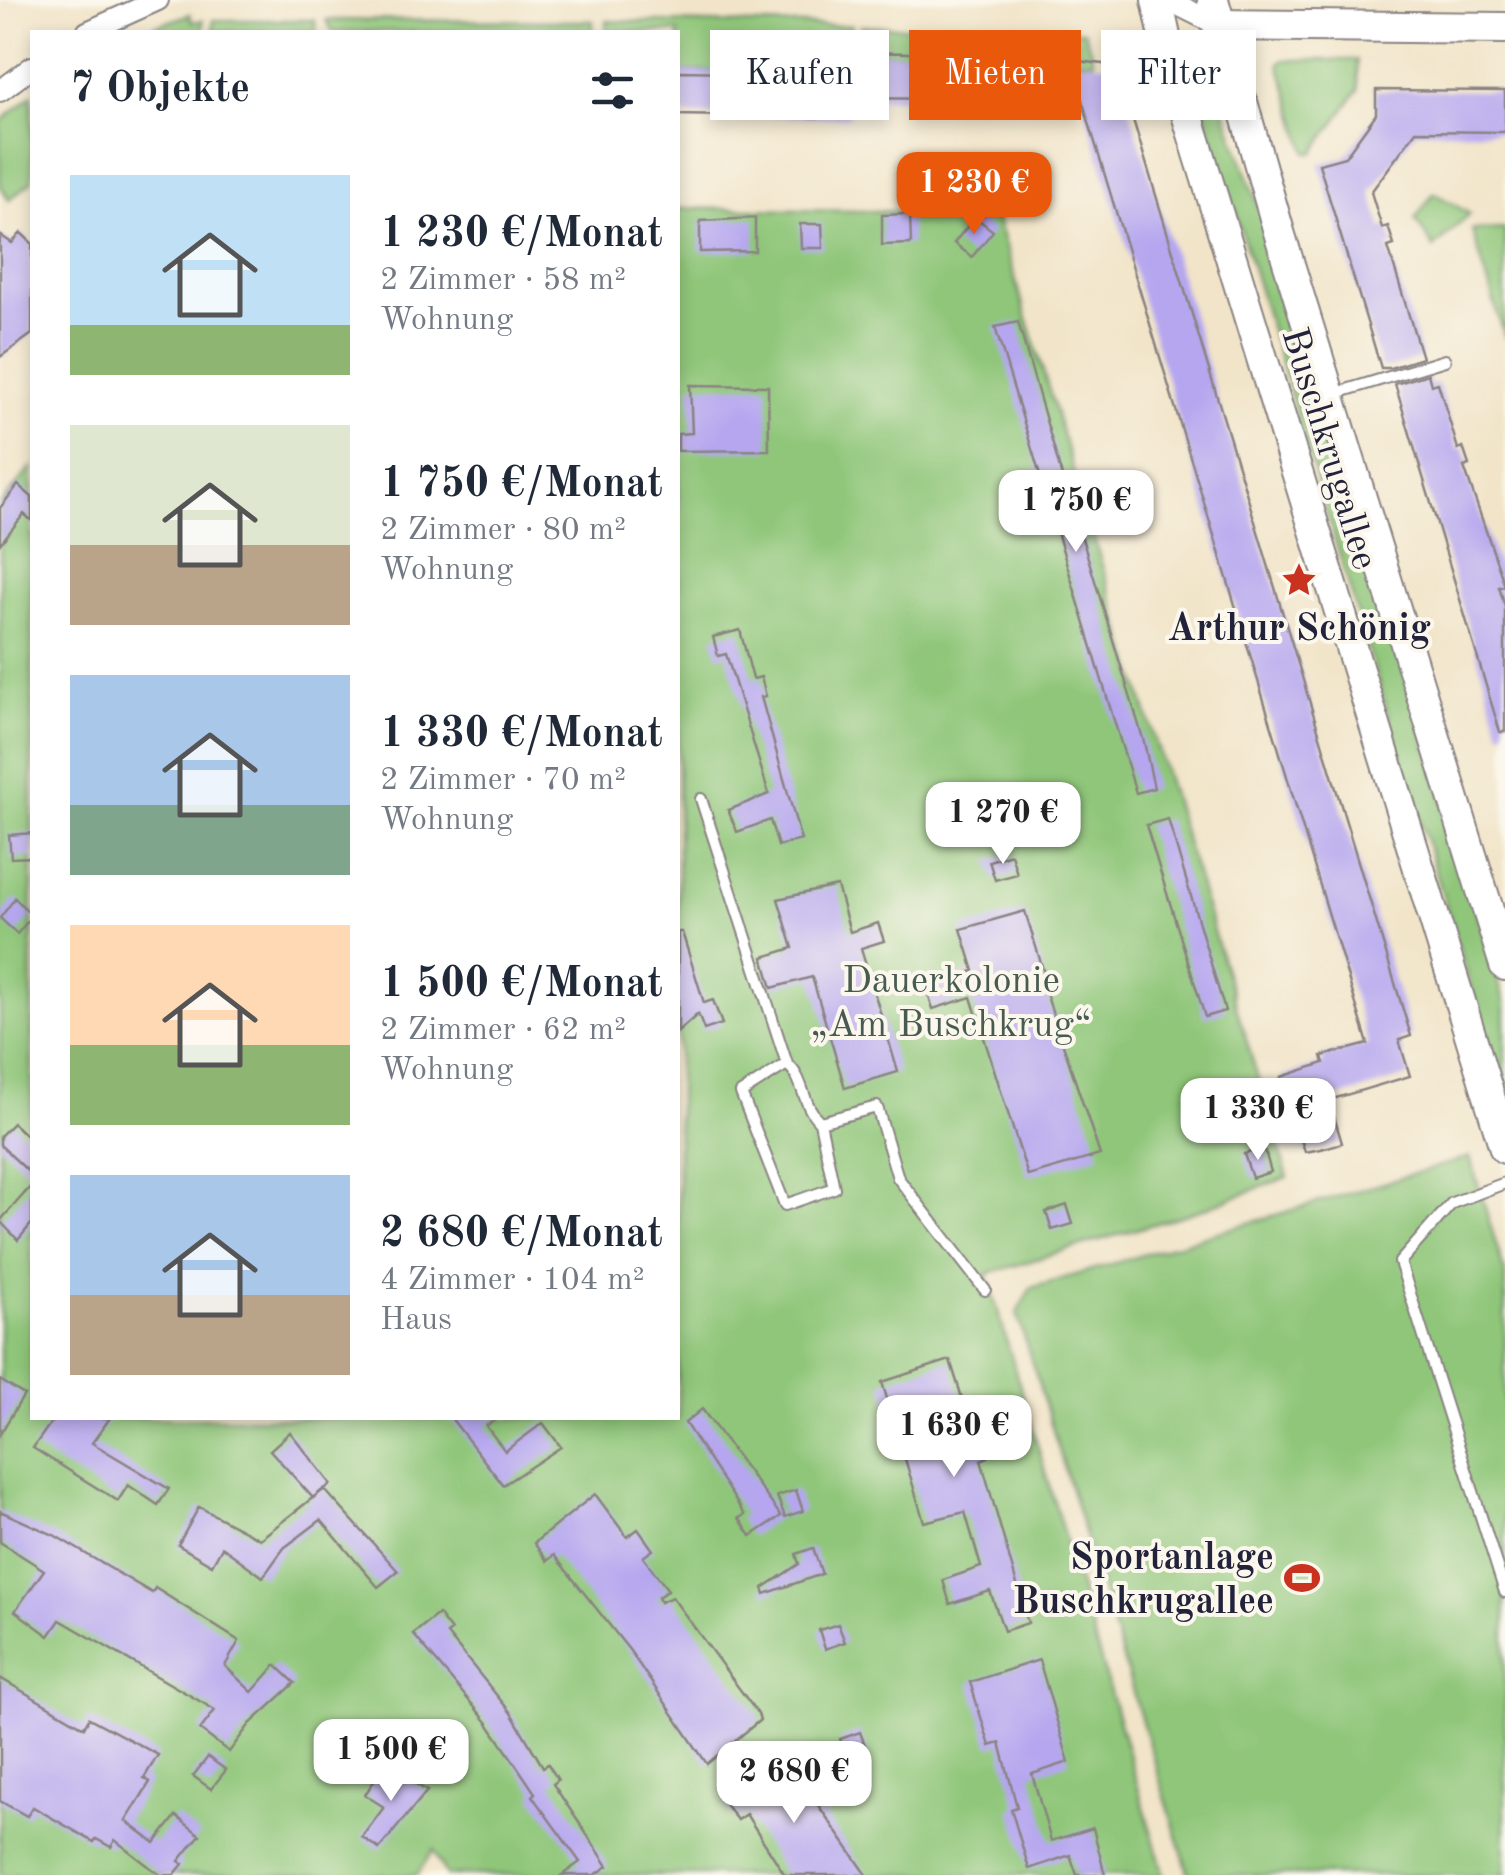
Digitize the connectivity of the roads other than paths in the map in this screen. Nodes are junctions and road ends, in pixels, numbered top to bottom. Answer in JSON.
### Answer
{"nodes":[{"id":1,"x":158,"y":0,"type":"edge"},
{"id":2,"x":1158,"y":0,"type":"edge"},
{"id":3,"x":1168,"y":0,"type":"edge"},
{"id":4,"x":1215,"y":12,"type":"edge"},
{"id":5,"x":1505,"y":28,"type":"edge"},
{"id":6,"x":91,"y":30,"type":"edge"},
{"id":7,"x":30,"y":68,"type":"edge"},
{"id":8,"x":0,"y":91,"type":"edge"},
{"id":9,"x":1444,"y":360,"type":"dead end"},
{"id":10,"x":1329,"y":395,"type":"junction"},
{"id":11,"x":701,"y":799,"type":"dead end"},
{"id":12,"x":1505,"y":965,"type":"edge"},
{"id":13,"x":787,"y":1064,"type":"junction"},
{"id":14,"x":820,"y":1122,"type":"junction"},
{"id":15,"x":1503,"y":1137,"type":"edge"},
{"id":16,"x":1505,"y":1183,"type":"edge"},
{"id":17,"x":985,"y":1290,"type":"dead end"},
{"id":18,"x":1505,"y":1592,"type":"edge"}],
"edges":[{"from":1,"to":6,"type":"street"},
{"from":2,"to":15,"type":"main road","name":"Buschkrugallee"},
{"from":3,"to":4,"type":"street"},
{"from":4,"to":5,"type":"main road"},
{"from":4,"to":10,"type":"main road","name":"Buschkrugallee"},
{"from":7,"to":8,"type":"street"},
{"from":9,"to":10,"type":"lane"},
{"from":10,"to":12,"type":"main road","name":"Buschkrugallee"},
{"from":11,"to":13,"type":"lane"},
{"from":13,"to":14,"type":"lane"},
{"from":13,"to":14,"type":"lane"},
{"from":14,"to":17,"type":"lane"},
{"from":16,"to":18,"type":"lane"}]}
